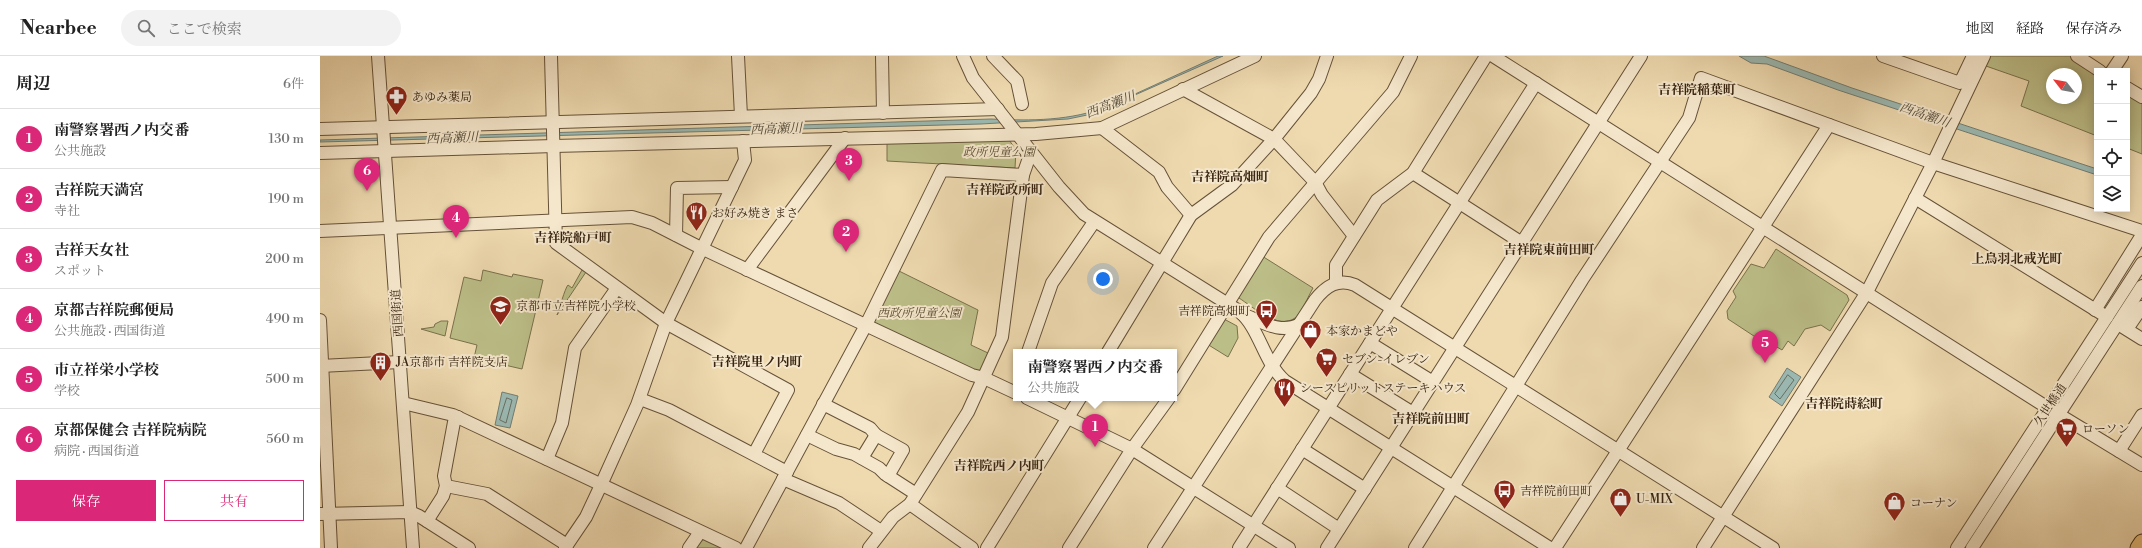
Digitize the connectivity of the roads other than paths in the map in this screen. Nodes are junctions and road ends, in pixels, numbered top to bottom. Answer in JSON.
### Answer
{"nodes":[{"id":1,"x":378,"y":56,"type":"edge"},
{"id":2,"x":551,"y":56,"type":"edge"},
{"id":3,"x":738,"y":56,"type":"edge"},
{"id":4,"x":882,"y":56,"type":"edge"},
{"id":5,"x":963,"y":56,"type":"edge"},
{"id":6,"x":992,"y":56,"type":"edge"},
{"id":7,"x":1254,"y":56,"type":"edge"},
{"id":8,"x":1327,"y":56,"type":"edge"},
{"id":9,"x":1411,"y":56,"type":"edge"},
{"id":10,"x":1486,"y":56,"type":"edge"},
{"id":11,"x":1493,"y":56,"type":"edge"},
{"id":12,"x":1641,"y":56,"type":"edge"},
{"id":13,"x":1884,"y":56,"type":"edge"},
{"id":14,"x":1973,"y":56,"type":"edge"},
{"id":15,"x":1984,"y":56,"type":"edge"},
{"id":16,"x":2077,"y":56,"type":"edge"},
{"id":17,"x":2122,"y":56,"type":"edge"},
{"id":18,"x":2095,"y":68,"type":"edge"},
{"id":19,"x":2114,"y":68,"type":"edge"},
{"id":20,"x":1536,"y":84,"type":"junction"},
{"id":21,"x":1183,"y":89,"type":"junction"},
{"id":22,"x":2130,"y":90,"type":"edge"},
{"id":23,"x":2142,"y":97,"type":"edge"},
{"id":24,"x":1022,"y":104,"type":"dead end"},
{"id":25,"x":999,"y":111,"type":"junction"},
{"id":26,"x":883,"y":113,"type":"junction"},
{"id":27,"x":741,"y":116,"type":"junction"},
{"id":28,"x":554,"y":122,"type":"junction"},
{"id":29,"x":1598,"y":123,"type":"junction"},
{"id":30,"x":1830,"y":125,"type":"junction"},
{"id":31,"x":384,"y":128,"type":"junction"},
{"id":32,"x":1102,"y":128,"type":"junction"},
{"id":33,"x":320,"y":129,"type":"edge"},
{"id":34,"x":1016,"y":132,"type":"junction"},
{"id":35,"x":845,"y":138,"type":"junction"},
{"id":36,"x":1274,"y":139,"type":"junction"},
{"id":37,"x":744,"y":141,"type":"junction"},
{"id":38,"x":554,"y":146,"type":"junction"},
{"id":39,"x":385,"y":149,"type":"junction"},
{"id":40,"x":1031,"y":152,"type":"junction"},
{"id":41,"x":320,"y":154,"type":"edge"},
{"id":42,"x":1659,"y":162,"type":"junction"},
{"id":43,"x":1933,"y":163,"type":"junction"},
{"id":44,"x":1413,"y":173,"type":"junction"},
{"id":45,"x":1023,"y":175,"type":"junction"},
{"id":46,"x":1314,"y":182,"type":"junction"},
{"id":47,"x":732,"y":187,"type":"junction"},
{"id":48,"x":1915,"y":198,"type":"junction"},
{"id":49,"x":1459,"y":201,"type":"junction"},
{"id":50,"x":1191,"y":215,"type":"junction"},
{"id":51,"x":556,"y":221,"type":"junction"},
{"id":52,"x":1094,"y":222,"type":"junction"},
{"id":53,"x":391,"y":228,"type":"junction"},
{"id":54,"x":1764,"y":228,"type":"junction"},
{"id":55,"x":320,"y":231,"type":"edge"},
{"id":56,"x":2142,"y":231,"type":"edge"},
{"id":57,"x":676,"y":235,"type":"junction"},
{"id":58,"x":2142,"y":235,"type":"edge"},
{"id":59,"x":1354,"y":236,"type":"junction"},
{"id":60,"x":1522,"y":243,"type":"junction"},
{"id":61,"x":701,"y":248,"type":"junction"},
{"id":62,"x":2142,"y":263,"type":"edge"},
{"id":63,"x":1162,"y":264,"type":"junction"},
{"id":64,"x":747,"y":270,"type":"junction"},
{"id":65,"x":1336,"y":283,"type":"junction"},
{"id":66,"x":2142,"y":286,"type":"edge"},
{"id":67,"x":617,"y":288,"type":"junction"},
{"id":68,"x":1867,"y":292,"type":"junction"},
{"id":69,"x":1228,"y":304,"type":"junction"},
{"id":70,"x":1392,"y":308,"type":"junction"},
{"id":71,"x":2142,"y":308,"type":"edge"},
{"id":72,"x":2095,"y":310,"type":"junction"},
{"id":73,"x":1242,"y":314,"type":"junction"},
{"id":74,"x":2107,"y":317,"type":"junction"},
{"id":75,"x":320,"y":320,"type":"edge"},
{"id":76,"x":666,"y":323,"type":"junction"},
{"id":77,"x":1300,"y":324,"type":"junction"},
{"id":78,"x":866,"y":325,"type":"junction"},
{"id":79,"x":2122,"y":327,"type":"junction"},
{"id":80,"x":2142,"y":339,"type":"edge"},
{"id":81,"x":1370,"y":342,"type":"junction"},
{"id":82,"x":1456,"y":346,"type":"junction"},
{"id":83,"x":1029,"y":349,"type":"edge"},
{"id":84,"x":1110,"y":349,"type":"edge"},
{"id":85,"x":400,"y":362,"type":"junction"},
{"id":86,"x":321,"y":366,"type":"edge"},
{"id":87,"x":1272,"y":366,"type":"junction"},
{"id":88,"x":1350,"y":374,"type":"junction"},
{"id":89,"x":984,"y":378,"type":"junction"},
{"id":90,"x":1433,"y":382,"type":"junction"},
{"id":91,"x":1177,"y":385,"type":"edge"},
{"id":92,"x":1515,"y":387,"type":"junction"},
{"id":93,"x":1013,"y":388,"type":"edge"},
{"id":94,"x":640,"y":399,"type":"junction"},
{"id":95,"x":1033,"y":401,"type":"edge"},
{"id":96,"x":1078,"y":401,"type":"edge"},
{"id":97,"x":1167,"y":401,"type":"edge"},
{"id":98,"x":403,"y":403,"type":"junction"},
{"id":99,"x":823,"y":404,"type":"junction"},
{"id":100,"x":2048,"y":408,"type":"junction"},
{"id":101,"x":1328,"y":409,"type":"junction"},
{"id":102,"x":1413,"y":413,"type":"junction"},
{"id":103,"x":2059,"y":415,"type":"junction"},
{"id":104,"x":2142,"y":415,"type":"edge"},
{"id":105,"x":458,"y":417,"type":"junction"},
{"id":106,"x":1068,"y":418,"type":"junction"},
{"id":107,"x":807,"y":435,"type":"junction"},
{"id":108,"x":876,"y":435,"type":"junction"},
{"id":109,"x":1390,"y":448,"type":"junction"},
{"id":110,"x":1132,"y":449,"type":"junction"},
{"id":111,"x":1302,"y":449,"type":"junction"},
{"id":112,"x":1618,"y":450,"type":"junction"},
{"id":113,"x":2119,"y":451,"type":"junction"},
{"id":114,"x":754,"y":454,"type":"junction"},
{"id":115,"x":862,"y":458,"type":"junction"},
{"id":116,"x":547,"y":459,"type":"junction"},
{"id":117,"x":2142,"y":465,"type":"edge"},
{"id":118,"x":785,"y":476,"type":"junction"},
{"id":119,"x":888,"y":476,"type":"junction"},
{"id":120,"x":601,"y":485,"type":"junction"},
{"id":121,"x":446,"y":486,"type":"junction"},
{"id":122,"x":1193,"y":487,"type":"junction"},
{"id":123,"x":1277,"y":488,"type":"junction"},
{"id":124,"x":1365,"y":488,"type":"junction"},
{"id":125,"x":1453,"y":488,"type":"junction"},
{"id":126,"x":913,"y":499,"type":"junction"},
{"id":127,"x":410,"y":512,"type":"junction"},
{"id":128,"x":325,"y":514,"type":"edge"},
{"id":129,"x":1723,"y":517,"type":"junction"},
{"id":130,"x":427,"y":521,"type":"junction"},
{"id":131,"x":1254,"y":524,"type":"junction"},
{"id":132,"x":1339,"y":529,"type":"junction"},
{"id":133,"x":880,"y":531,"type":"junction"},
{"id":134,"x":700,"y":532,"type":"junction"},
{"id":135,"x":2142,"y":542,"type":"edge"},
{"id":136,"x":566,"y":547,"type":"edge"},
{"id":137,"x":331,"y":548,"type":"edge"},
{"id":138,"x":413,"y":548,"type":"edge"},
{"id":139,"x":469,"y":548,"type":"edge"},
{"id":140,"x":689,"y":548,"type":"edge"},
{"id":141,"x":736,"y":548,"type":"edge"},
{"id":142,"x":746,"y":548,"type":"edge"},
{"id":143,"x":869,"y":548,"type":"edge"},
{"id":144,"x":972,"y":548,"type":"edge"},
{"id":145,"x":987,"y":548,"type":"edge"},
{"id":146,"x":1069,"y":548,"type":"edge"},
{"id":147,"x":1154,"y":548,"type":"edge"},
{"id":148,"x":1239,"y":548,"type":"edge"},
{"id":149,"x":1289,"y":548,"type":"edge"},
{"id":150,"x":1327,"y":548,"type":"edge"},
{"id":151,"x":1415,"y":548,"type":"edge"},
{"id":152,"x":1550,"y":548,"type":"edge"},
{"id":153,"x":1555,"y":548,"type":"edge"},
{"id":154,"x":1703,"y":548,"type":"edge"},
{"id":155,"x":1773,"y":548,"type":"edge"},
{"id":156,"x":1957,"y":548,"type":"edge"},
{"id":157,"x":1972,"y":548,"type":"edge"},
{"id":158,"x":2138,"y":548,"type":"edge"}],
"edges":[{"from":1,"to":31,"type":"street"},
{"from":2,"to":28,"type":"street"},
{"from":3,"to":27,"type":"street"},
{"from":4,"to":26,"type":"street"},
{"from":5,"to":25,"type":"street"},
{"from":6,"to":24,"type":"street"},
{"from":7,"to":21,"type":"street"},
{"from":8,"to":36,"type":"street"},
{"from":9,"to":46,"type":"street"},
{"from":10,"to":44,"type":"street"},
{"from":11,"to":20,"type":"street"},
{"from":12,"to":29,"type":"street"},
{"from":13,"to":14,"type":"street"},
{"from":15,"to":43,"type":"street"},
{"from":16,"to":18,"type":"street"},
{"from":17,"to":19,"type":"street"},
{"from":20,"to":29,"type":"street"},
{"from":20,"to":49,"type":"street"},
{"from":21,"to":32,"type":"street"},
{"from":21,"to":36,"type":"street"},
{"from":22,"to":23,"type":"street"},
{"from":25,"to":26,"type":"street"},
{"from":25,"to":34,"type":"street"},
{"from":26,"to":27,"type":"street"},
{"from":27,"to":28,"type":"street"},
{"from":28,"to":31,"type":"street"},
{"from":28,"to":38,"type":"street"},
{"from":29,"to":42,"type":"street"},
{"from":29,"to":60,"type":"street"},
{"from":30,"to":42,"type":"street"},
{"from":30,"to":43,"type":"street"},
{"from":30,"to":54,"type":"street"},
{"from":31,"to":33,"type":"street"},
{"from":31,"to":39,"type":"street","name":"西国街道"},
{"from":32,"to":34,"type":"street"},
{"from":32,"to":50,"type":"street"},
{"from":34,"to":35,"type":"street"},
{"from":34,"to":40,"type":"street"},
{"from":35,"to":37,"type":"street"},
{"from":35,"to":64,"type":"street"},
{"from":36,"to":46,"type":"street"},
{"from":36,"to":50,"type":"street"},
{"from":37,"to":38,"type":"street"},
{"from":37,"to":47,"type":"street"},
{"from":38,"to":39,"type":"street"},
{"from":38,"to":51,"type":"street"},
{"from":39,"to":41,"type":"street"},
{"from":39,"to":53,"type":"street","name":"西国街道"},
{"from":40,"to":45,"type":"street"},
{"from":40,"to":52,"type":"street"},
{"from":42,"to":54,"type":"street"},
{"from":42,"to":92,"type":"street"},
{"from":43,"to":48,"type":"street"},
{"from":43,"to":56,"type":"street"},
{"from":44,"to":49,"type":"street"},
{"from":44,"to":59,"type":"street"},
{"from":45,"to":78,"type":"street"},
{"from":45,"to":89,"type":"street"},
{"from":46,"to":59,"type":"street"},
{"from":46,"to":69,"type":"street"},
{"from":47,"to":57,"type":"street"},
{"from":47,"to":61,"type":"street"},
{"from":48,"to":68,"type":"street"},
{"from":48,"to":72,"type":"street"},
{"from":49,"to":60,"type":"street"},
{"from":49,"to":70,"type":"street"},
{"from":50,"to":63,"type":"street"},
{"from":51,"to":53,"type":"street"},
{"from":51,"to":57,"type":"street"},
{"from":51,"to":67,"type":"street"},
{"from":52,"to":63,"type":"street"},
{"from":52,"to":83,"type":"street"},
{"from":53,"to":55,"type":"street"},
{"from":53,"to":85,"type":"street","name":"西国街道"},
{"from":54,"to":68,"type":"street"},
{"from":54,"to":112,"type":"street"},
{"from":57,"to":61,"type":"street"},
{"from":58,"to":72,"type":"street"},
{"from":59,"to":65,"type":"street"},
{"from":60,"to":82,"type":"street"},
{"from":61,"to":64,"type":"street"},
{"from":61,"to":76,"type":"street"},
{"from":62,"to":74,"type":"street","name":"久世橋通"},
{"from":63,"to":69,"type":"street"},
{"from":63,"to":84,"type":"street"},
{"from":64,"to":78,"type":"street"},
{"from":65,"to":70,"type":"street"},
{"from":65,"to":77,"type":"street"},
{"from":66,"to":79,"type":"street","name":"久世橋通"},
{"from":67,"to":76,"type":"street"},
{"from":67,"to":116,"type":"street"},
{"from":68,"to":100,"type":"street"},
{"from":68,"to":129,"type":"street"},
{"from":69,"to":73,"type":"street"},
{"from":69,"to":91,"type":"street"},
{"from":70,"to":81,"type":"street"},
{"from":70,"to":82,"type":"street"},
{"from":71,"to":79,"type":"street"},
{"from":72,"to":74,"type":"street"},
{"from":73,"to":77,"type":"street"},
{"from":73,"to":87,"type":"street"},
{"from":74,"to":100,"type":"street","name":"久世橋通"},
{"from":75,"to":86,"type":"street"},
{"from":76,"to":94,"type":"street"},
{"from":76,"to":114,"type":"street"},
{"from":77,"to":87,"type":"street"},
{"from":78,"to":89,"type":"street"},
{"from":78,"to":99,"type":"street"},
{"from":79,"to":80,"type":"street"},
{"from":79,"to":103,"type":"street","name":"久世橋通"},
{"from":81,"to":88,"type":"street"},
{"from":81,"to":90,"type":"street"},
{"from":82,"to":90,"type":"street"},
{"from":82,"to":92,"type":"street"},
{"from":85,"to":86,"type":"street"},
{"from":85,"to":98,"type":"street","name":"西国街道"},
{"from":86,"to":128,"type":"street"},
{"from":87,"to":101,"type":"street"},
{"from":87,"to":122,"type":"street"},
{"from":88,"to":101,"type":"street"},
{"from":88,"to":102,"type":"street"},
{"from":89,"to":93,"type":"street"},
{"from":89,"to":126,"type":"street"},
{"from":90,"to":102,"type":"street"},
{"from":92,"to":112,"type":"street"},
{"from":92,"to":125,"type":"street"},
{"from":94,"to":114,"type":"street"},
{"from":94,"to":120,"type":"street"},
{"from":95,"to":106,"type":"street"},
{"from":96,"to":106,"type":"street"},
{"from":97,"to":110,"type":"street"},
{"from":98,"to":105,"type":"street"},
{"from":98,"to":127,"type":"street","name":"西国街道"},
{"from":99,"to":107,"type":"street"},
{"from":99,"to":108,"type":"street"},
{"from":100,"to":103,"type":"street"},
{"from":100,"to":156,"type":"street","name":"久世橋通"},
{"from":101,"to":109,"type":"street"},
{"from":101,"to":111,"type":"street"},
{"from":102,"to":109,"type":"street"},
{"from":103,"to":113,"type":"street"},
{"from":103,"to":157,"type":"street","name":"久世橋通"},
{"from":104,"to":113,"type":"street"},
{"from":105,"to":116,"type":"street"},
{"from":105,"to":121,"type":"street"},
{"from":106,"to":110,"type":"street"},
{"from":106,"to":145,"type":"street"},
{"from":107,"to":115,"type":"street"},
{"from":107,"to":118,"type":"street"},
{"from":108,"to":115,"type":"street"},
{"from":108,"to":119,"type":"street"},
{"from":109,"to":124,"type":"street"},
{"from":109,"to":125,"type":"street"},
{"from":110,"to":122,"type":"street"},
{"from":110,"to":146,"type":"street"},
{"from":111,"to":123,"type":"street"},
{"from":111,"to":124,"type":"street"},
{"from":112,"to":129,"type":"street"},
{"from":112,"to":153,"type":"street"},
{"from":113,"to":117,"type":"street"},
{"from":114,"to":118,"type":"street"},
{"from":115,"to":119,"type":"street"},
{"from":116,"to":120,"type":"street"},
{"from":118,"to":133,"type":"street"},
{"from":118,"to":142,"type":"street"},
{"from":119,"to":126,"type":"street"},
{"from":120,"to":134,"type":"street"},
{"from":120,"to":136,"type":"street"},
{"from":121,"to":130,"type":"street"},
{"from":121,"to":136,"type":"street"},
{"from":122,"to":131,"type":"street"},
{"from":122,"to":147,"type":"street"},
{"from":123,"to":131,"type":"street"},
{"from":123,"to":132,"type":"street"},
{"from":124,"to":132,"type":"street"},
{"from":125,"to":151,"type":"street"},
{"from":125,"to":152,"type":"street"},
{"from":126,"to":133,"type":"street"},
{"from":126,"to":144,"type":"street"},
{"from":127,"to":128,"type":"street"},
{"from":127,"to":130,"type":"street"},
{"from":127,"to":138,"type":"street","name":"西国街道"},
{"from":128,"to":137,"type":"street"},
{"from":129,"to":154,"type":"street"},
{"from":129,"to":155,"type":"street"},
{"from":130,"to":139,"type":"street"},
{"from":131,"to":148,"type":"street"},
{"from":131,"to":149,"type":"street"},
{"from":132,"to":150,"type":"street"},
{"from":133,"to":143,"type":"street"},
{"from":134,"to":140,"type":"street"},
{"from":134,"to":141,"type":"street"},
{"from":135,"to":158,"type":"main road"}]}
